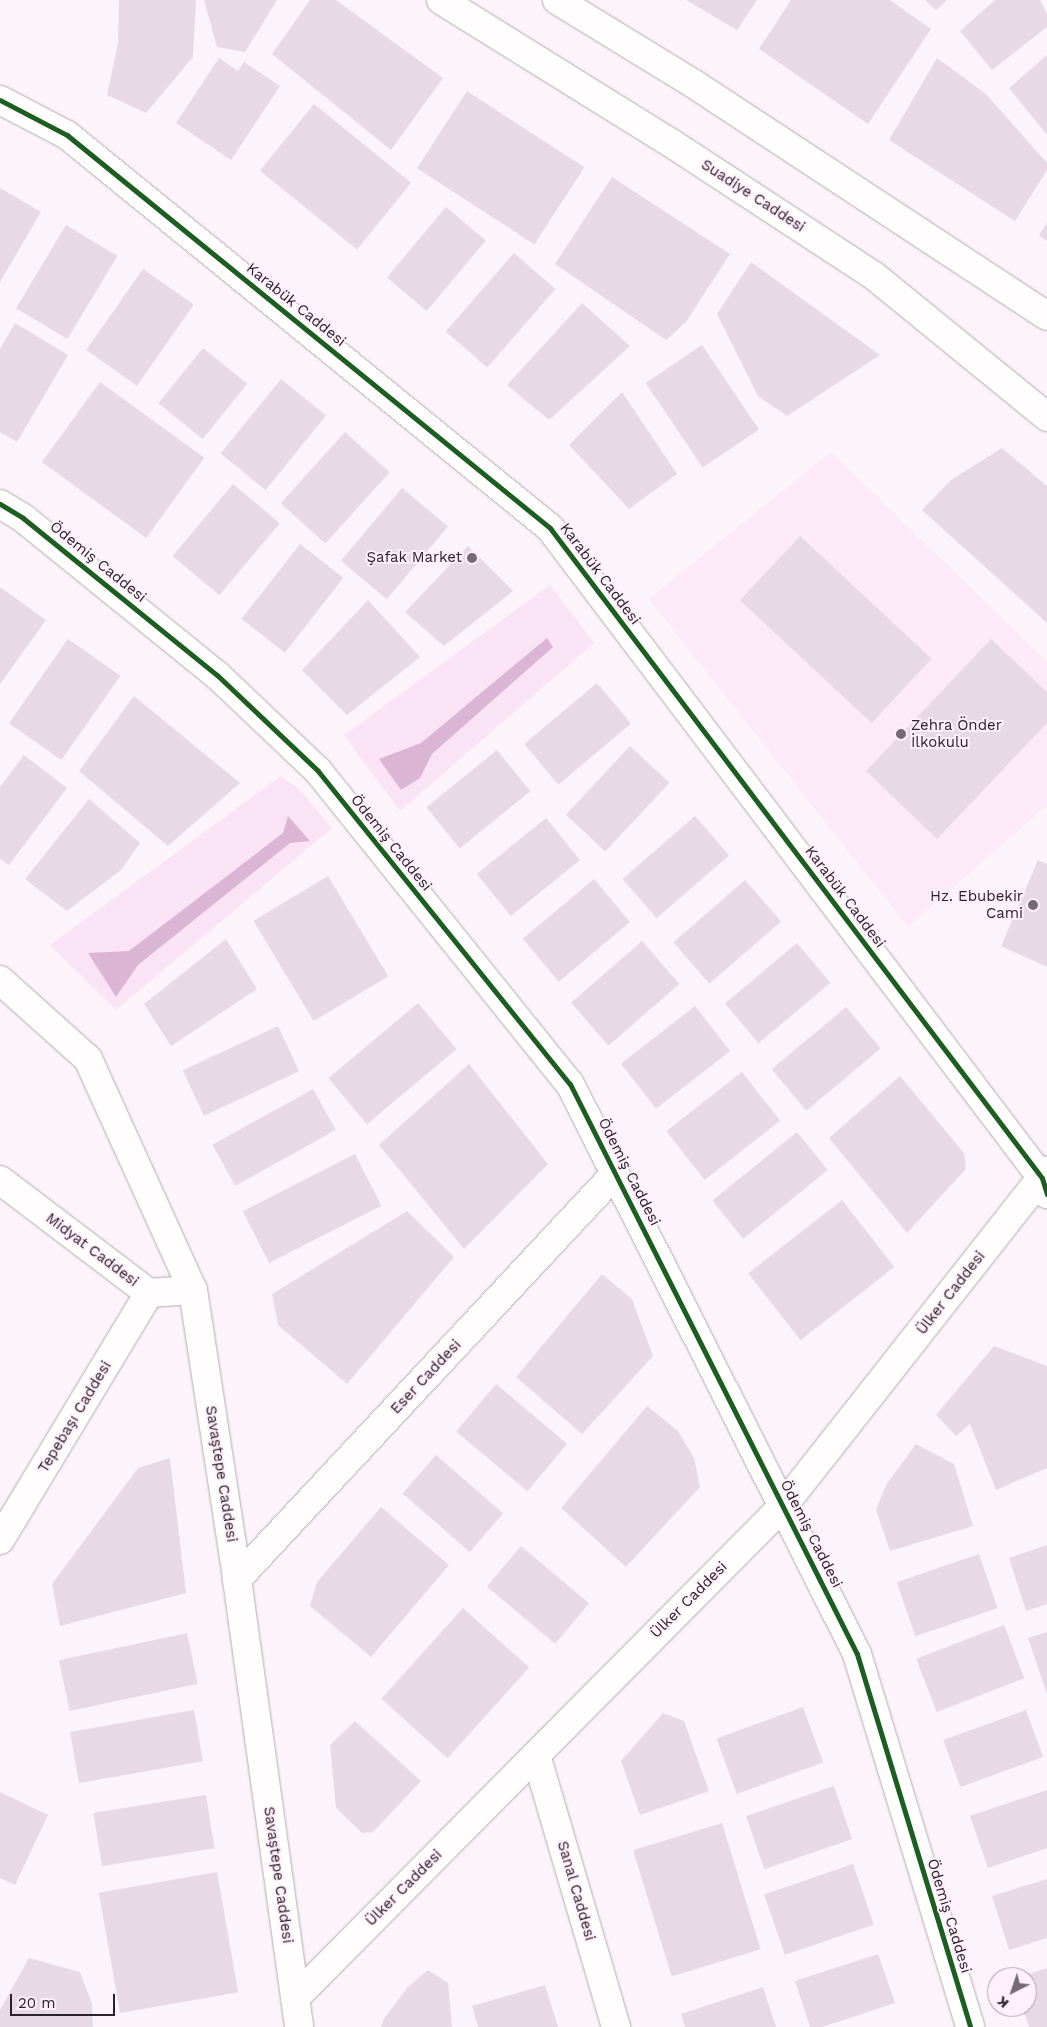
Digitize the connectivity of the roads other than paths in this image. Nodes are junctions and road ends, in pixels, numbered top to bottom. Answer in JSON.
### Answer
{"nodes":[{"id":1,"x":441,"y":0,"type":"edge"},
{"id":2,"x":557,"y":0,"type":"edge"},
{"id":3,"x":0,"y":100,"type":"edge"},
{"id":4,"x":1047,"y":316,"type":"edge"},
{"id":5,"x":1047,"y":417,"type":"edge"},
{"id":6,"x":0,"y":504,"type":"edge"},
{"id":7,"x":0,"y":980,"type":"edge"},
{"id":8,"x":615,"y":1174,"type":"junction"},
{"id":9,"x":0,"y":1180,"type":"edge"},
{"id":10,"x":1045,"y":1181,"type":"edge"},
{"id":11,"x":193,"y":1290,"type":"junction"},
{"id":12,"x":149,"y":1294,"type":"junction"},
{"id":13,"x":783,"y":1506,"type":"junction"},
{"id":14,"x":0,"y":1540,"type":"edge"},
{"id":15,"x":237,"y":1579,"type":"junction"},
{"id":16,"x":536,"y":1755,"type":"junction"},
{"id":17,"x":295,"y":1998,"type":"junction"},
{"id":18,"x":299,"y":2027,"type":"edge"},
{"id":19,"x":616,"y":2027,"type":"edge"},
{"id":20,"x":970,"y":2027,"type":"edge"}],
"edges":[{"from":1,"to":5,"type":"street","name":"Suadiye Caddesi"},
{"from":2,"to":4,"type":"street"},
{"from":3,"to":10,"type":"street","name":"Karabük Caddesi"},
{"from":6,"to":8,"type":"street","name":"Ödemiş Caddesi"},
{"from":7,"to":11,"type":"street","name":"Savaştepe Caddesi"},
{"from":8,"to":13,"type":"street","name":"Ödemiş Caddesi"},
{"from":8,"to":15,"type":"street","name":"Eser Caddesi"},
{"from":9,"to":12,"type":"street","name":"Midyat Caddesi"},
{"from":10,"to":13,"type":"street","name":"Ülker Caddesi"},
{"from":11,"to":12,"type":"street","name":"Midyat Caddesi"},
{"from":11,"to":15,"type":"street","name":"Savaştepe Caddesi"},
{"from":12,"to":14,"type":"street","name":"Tepebaşı Caddesi"},
{"from":13,"to":16,"type":"street","name":"Ülker Caddesi"},
{"from":13,"to":20,"type":"street","name":"Ödemiş Caddesi"},
{"from":15,"to":17,"type":"street","name":"Savaştepe Caddesi"},
{"from":16,"to":17,"type":"street","name":"Ülker Caddesi"},
{"from":16,"to":19,"type":"street","name":"Sanal Caddesi"},
{"from":17,"to":18,"type":"street","name":"Savaştepe Caddesi"}]}
